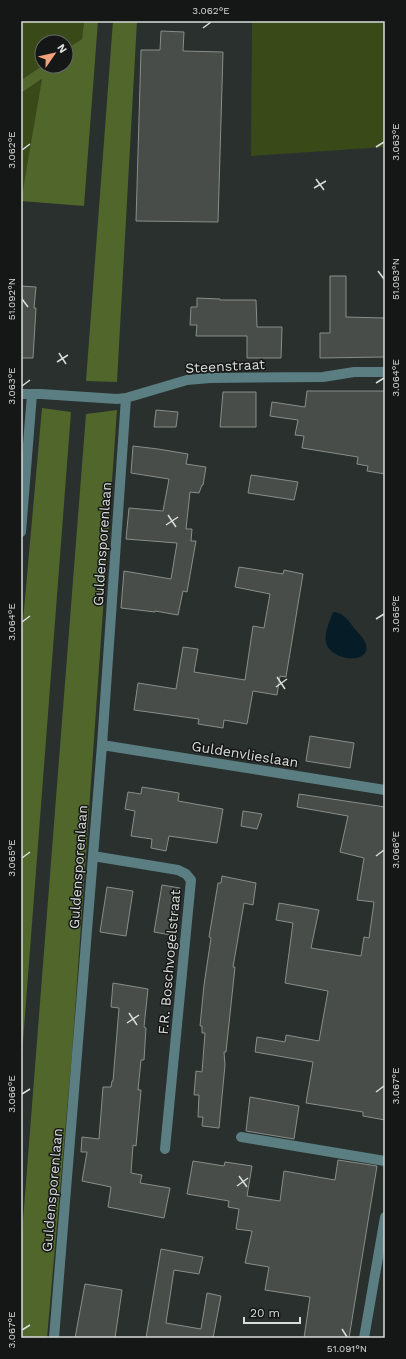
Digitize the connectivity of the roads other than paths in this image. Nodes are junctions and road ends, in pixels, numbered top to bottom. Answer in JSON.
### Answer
{"nodes":[{"id":1,"x":385,"y":372,"type":"edge"},
{"id":2,"x":21,"y":394,"type":"edge"},
{"id":3,"x":36,"y":394,"type":"junction"},
{"id":4,"x":121,"y":399,"type":"junction"},
{"id":5,"x":21,"y":532,"type":"edge"},
{"id":6,"x":102,"y":745,"type":"junction"},
{"id":7,"x":385,"y":790,"type":"edge"},
{"id":8,"x":93,"y":856,"type":"junction"},
{"id":9,"x":241,"y":1137,"type":"dead end"},
{"id":10,"x":165,"y":1149,"type":"dead end"},
{"id":11,"x":385,"y":1161,"type":"edge"},
{"id":12,"x":385,"y":1217,"type":"edge"},
{"id":13,"x":54,"y":1338,"type":"edge"},
{"id":14,"x":364,"y":1338,"type":"edge"}],
"edges":[{"from":1,"to":4,"type":"street","name":"Steenstraat"},
{"from":2,"to":3,"type":"street","name":"Steenstraat"},
{"from":3,"to":4,"type":"street","name":"Steenstraat"},
{"from":3,"to":5,"type":"street"},
{"from":4,"to":6,"type":"street","name":"Guldensporenlaan"},
{"from":6,"to":7,"type":"street","name":"Guldenvlieslaan"},
{"from":6,"to":8,"type":"street","name":"Guldensporenlaan"},
{"from":8,"to":10,"type":"street","name":"F.R. Boschvogelstraat"},
{"from":8,"to":13,"type":"street","name":"Guldensporenlaan"},
{"from":9,"to":11,"type":"street"},
{"from":12,"to":14,"type":"street"}]}
